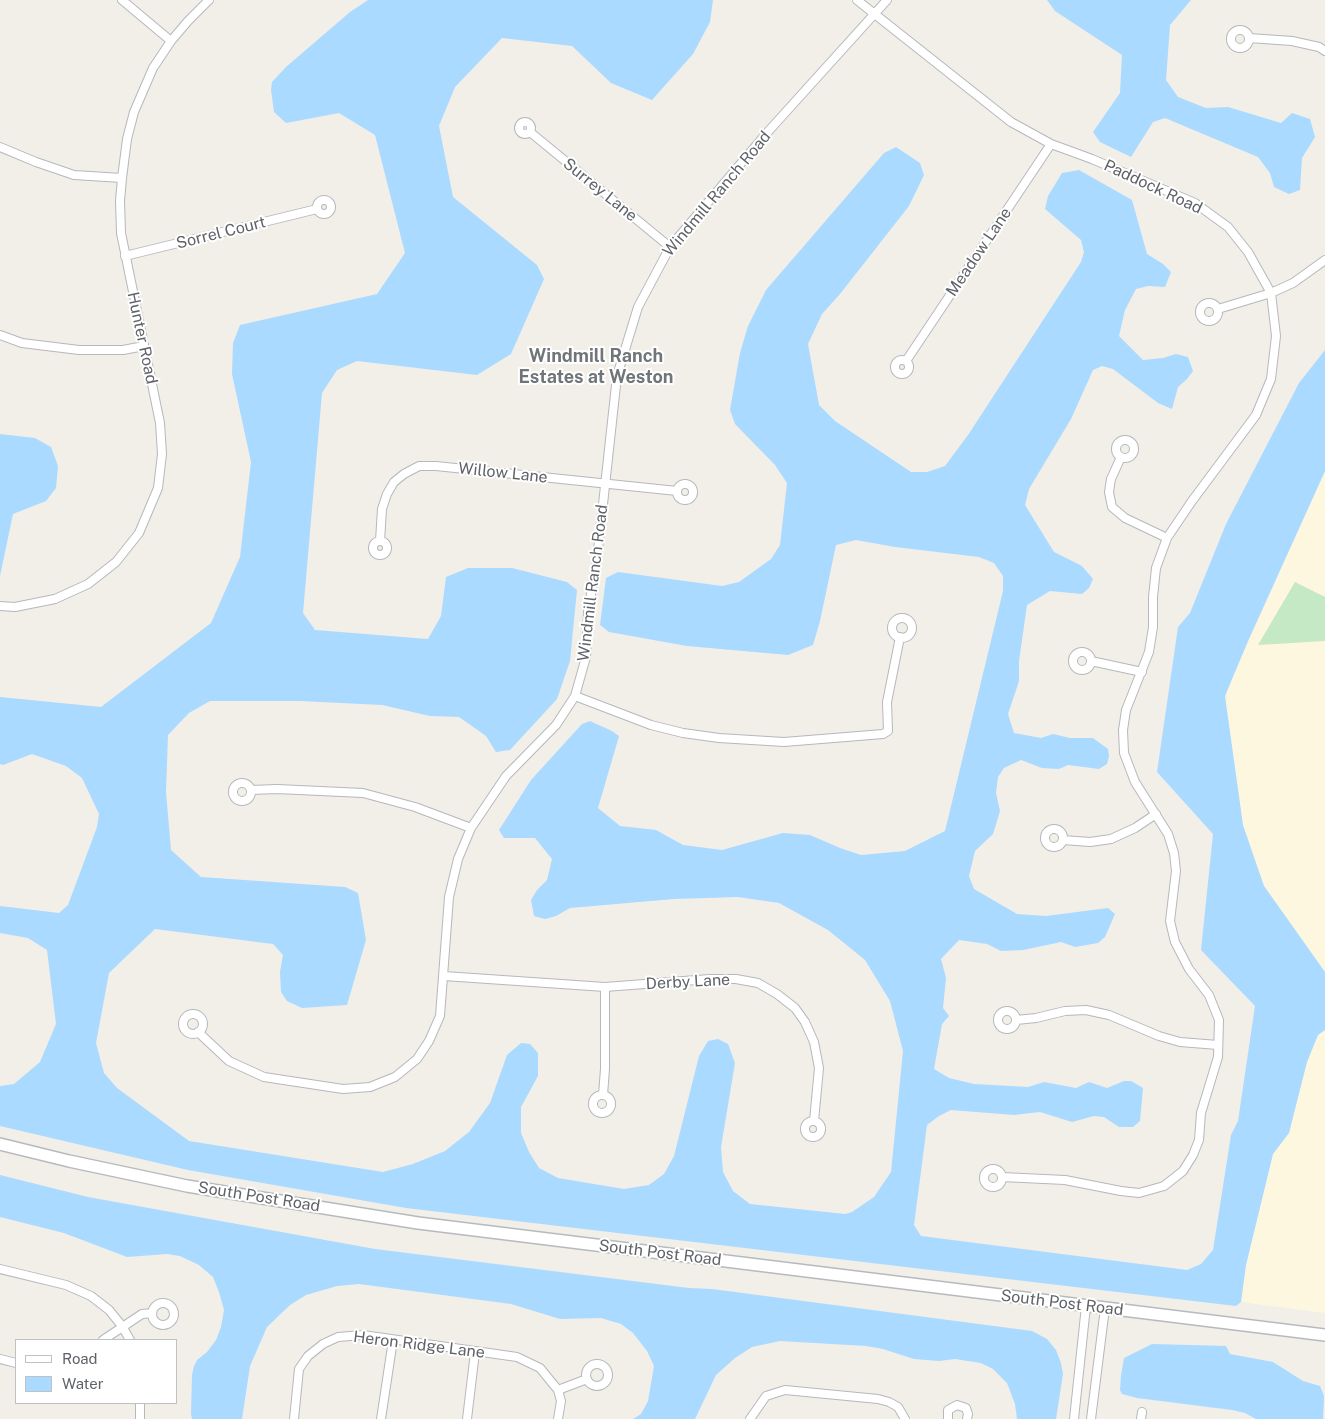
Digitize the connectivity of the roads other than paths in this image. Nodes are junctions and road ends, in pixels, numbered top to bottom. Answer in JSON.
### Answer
{"nodes":[{"id":1,"x":122,"y":0,"type":"edge"},
{"id":2,"x":209,"y":0,"type":"edge"},
{"id":3,"x":857,"y":0,"type":"edge"},
{"id":4,"x":887,"y":0,"type":"edge"},
{"id":5,"x":875,"y":14,"type":"junction"},
{"id":6,"x":1249,"y":38,"type":"dead end"},
{"id":7,"x":171,"y":41,"type":"junction"},
{"id":8,"x":1325,"y":51,"type":"edge"},
{"id":9,"x":530,"y":132,"type":"dead end"},
{"id":10,"x":1052,"y":144,"type":"junction"},
{"id":11,"x":0,"y":147,"type":"edge"},
{"id":12,"x":122,"y":178,"type":"junction"},
{"id":13,"x":317,"y":209,"type":"dead end"},
{"id":14,"x":670,"y":247,"type":"junction"},
{"id":15,"x":125,"y":256,"type":"junction"},
{"id":16,"x":1325,"y":260,"type":"edge"},
{"id":17,"x":1271,"y":293,"type":"junction"},
{"id":18,"x":1218,"y":309,"type":"dead end"},
{"id":19,"x":0,"y":335,"type":"edge"},
{"id":20,"x":144,"y":346,"type":"junction"},
{"id":21,"x":906,"y":360,"type":"dead end"},
{"id":22,"x":1122,"y":457,"type":"dead end"},
{"id":23,"x":605,"y":484,"type":"junction"},
{"id":24,"x":677,"y":491,"type":"dead end"},
{"id":25,"x":1167,"y":538,"type":"junction"},
{"id":26,"x":380,"y":541,"type":"dead end"},
{"id":27,"x":0,"y":606,"type":"edge"},
{"id":28,"x":900,"y":637,"type":"dead end"},
{"id":29,"x":1091,"y":661,"type":"dead end"},
{"id":30,"x":1142,"y":672,"type":"junction"},
{"id":31,"x":575,"y":696,"type":"junction"},
{"id":32,"x":251,"y":790,"type":"dead end"},
{"id":33,"x":1156,"y":814,"type":"junction"},
{"id":34,"x":471,"y":828,"type":"junction"},
{"id":35,"x":1063,"y":840,"type":"dead end"},
{"id":36,"x":444,"y":976,"type":"junction"},
{"id":37,"x":605,"y":987,"type":"junction"},
{"id":38,"x":1016,"y":1020,"type":"dead end"},
{"id":39,"x":198,"y":1032,"type":"dead end"},
{"id":40,"x":1218,"y":1045,"type":"junction"},
{"id":41,"x":603,"y":1095,"type":"dead end"},
{"id":42,"x":814,"y":1121,"type":"dead end"},
{"id":43,"x":0,"y":1144,"type":"edge"},
{"id":44,"x":1002,"y":1177,"type":"dead end"},
{"id":45,"x":0,"y":1269,"type":"edge"},
{"id":46,"x":1086,"y":1306,"type":"junction"},
{"id":47,"x":1105,"y":1308,"type":"junction"},
{"id":48,"x":152,"y":1313,"type":"dead end"},
{"id":49,"x":122,"y":1326,"type":"junction"},
{"id":50,"x":1325,"y":1335,"type":"edge"},
{"id":51,"x":104,"y":1339,"type":"edge"},
{"id":52,"x":129,"y":1339,"type":"edge"},
{"id":53,"x":393,"y":1340,"type":"junction"},
{"id":54,"x":475,"y":1352,"type":"junction"},
{"id":55,"x":0,"y":1359,"type":"edge"},
{"id":56,"x":15,"y":1363,"type":"edge"},
{"id":57,"x":587,"y":1379,"type":"dead end"},
{"id":58,"x":558,"y":1390,"type":"junction"},
{"id":59,"x":140,"y":1404,"type":"edge"},
{"id":60,"x":140,"y":1419,"type":"edge"},
{"id":61,"x":294,"y":1419,"type":"edge"},
{"id":62,"x":381,"y":1419,"type":"edge"},
{"id":63,"x":467,"y":1419,"type":"edge"},
{"id":64,"x":558,"y":1419,"type":"edge"},
{"id":65,"x":750,"y":1419,"type":"edge"},
{"id":66,"x":905,"y":1419,"type":"edge"},
{"id":67,"x":948,"y":1419,"type":"edge"},
{"id":68,"x":967,"y":1419,"type":"edge"},
{"id":69,"x":1074,"y":1419,"type":"edge"},
{"id":70,"x":1091,"y":1419,"type":"edge"}],
"edges":[{"from":1,"to":7,"type":"street"},
{"from":2,"to":7,"type":"street","name":"Hunter Road"},
{"from":3,"to":5,"type":"street","name":"Paddock Road"},
{"from":4,"to":5,"type":"street","name":"Windmill Ranch Road"},
{"from":5,"to":10,"type":"street","name":"Paddock Road"},
{"from":5,"to":14,"type":"street","name":"Windmill Ranch Road"},
{"from":6,"to":8,"type":"street"},
{"from":7,"to":12,"type":"street","name":"Hunter Road"},
{"from":9,"to":14,"type":"street","name":"Surrey Lane"},
{"from":10,"to":17,"type":"street","name":"Paddock Road"},
{"from":10,"to":21,"type":"street","name":"Meadow Lane"},
{"from":11,"to":12,"type":"street"},
{"from":12,"to":15,"type":"street","name":"Hunter Road"},
{"from":13,"to":15,"type":"street","name":"Sorrel Court"},
{"from":14,"to":23,"type":"street","name":"Windmill Ranch Road"},
{"from":15,"to":20,"type":"street","name":"Hunter Road"},
{"from":16,"to":17,"type":"street"},
{"from":17,"to":18,"type":"street"},
{"from":17,"to":25,"type":"street","name":"Paddock Road"},
{"from":19,"to":20,"type":"street"},
{"from":20,"to":27,"type":"street","name":"Hunter Road"},
{"from":22,"to":25,"type":"street"},
{"from":23,"to":24,"type":"street","name":"Willow Lane"},
{"from":23,"to":26,"type":"street","name":"Willow Lane"},
{"from":23,"to":31,"type":"street","name":"Windmill Ranch Road"},
{"from":25,"to":30,"type":"street","name":"Paddock Road"},
{"from":28,"to":31,"type":"street"},
{"from":29,"to":30,"type":"street"},
{"from":30,"to":33,"type":"street","name":"Paddock Road"},
{"from":31,"to":34,"type":"street","name":"Windmill Ranch Road"},
{"from":32,"to":34,"type":"street"},
{"from":33,"to":35,"type":"street"},
{"from":33,"to":40,"type":"street","name":"Paddock Road"},
{"from":34,"to":36,"type":"street","name":"Windmill Ranch Road"},
{"from":36,"to":37,"type":"street","name":"Derby Lane"},
{"from":36,"to":39,"type":"street","name":"Windmill Ranch Road"},
{"from":37,"to":41,"type":"street"},
{"from":37,"to":42,"type":"street","name":"Derby Lane"},
{"from":38,"to":40,"type":"street"},
{"from":40,"to":44,"type":"street","name":"Paddock Road"},
{"from":43,"to":46,"type":"street","name":"South Post Road"},
{"from":45,"to":49,"type":"street"},
{"from":46,"to":47,"type":"street","name":"South Post Road"},
{"from":46,"to":69,"type":"street"},
{"from":47,"to":50,"type":"street","name":"South Post Road"},
{"from":47,"to":70,"type":"street"},
{"from":48,"to":49,"type":"street"},
{"from":49,"to":51,"type":"street"},
{"from":49,"to":52,"type":"street"},
{"from":53,"to":54,"type":"street","name":"Heron Ridge Lane"},
{"from":53,"to":61,"type":"street","name":"Heron Ridge Lane"},
{"from":53,"to":62,"type":"street"},
{"from":54,"to":58,"type":"street","name":"Heron Ridge Lane"},
{"from":54,"to":63,"type":"street"},
{"from":55,"to":56,"type":"street"},
{"from":57,"to":58,"type":"street"},
{"from":58,"to":64,"type":"street"},
{"from":59,"to":60,"type":"street"},
{"from":65,"to":66,"type":"street"},
{"from":67,"to":68,"type":"street"}]}
